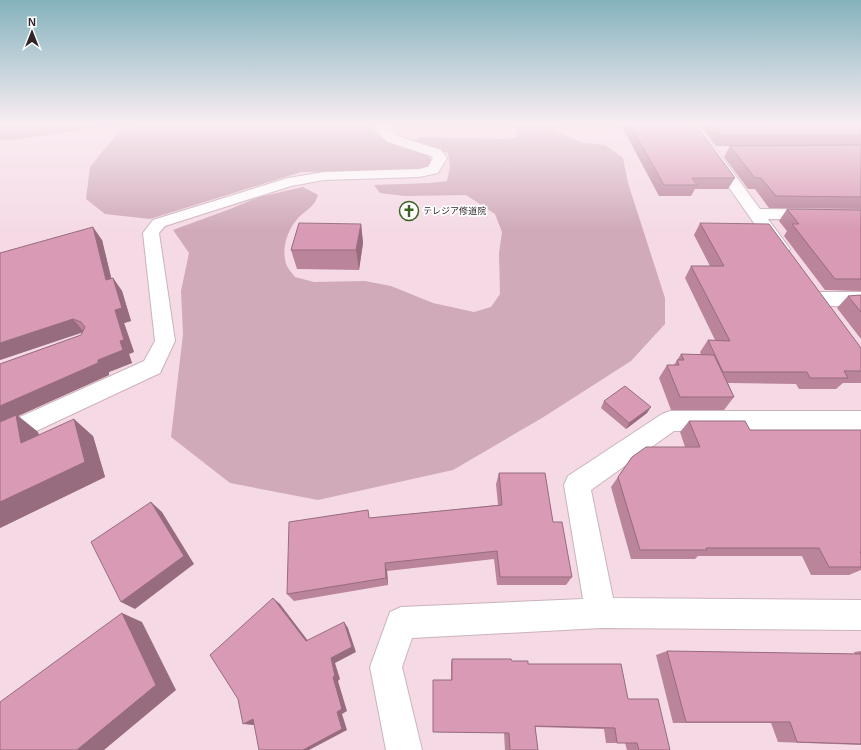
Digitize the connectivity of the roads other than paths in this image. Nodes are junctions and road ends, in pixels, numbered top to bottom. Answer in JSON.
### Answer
{"nodes":[{"id":1,"x":439,"y":160,"type":"edge"},
{"id":2,"x":716,"y":160,"type":"edge"},
{"id":3,"x":756,"y":214,"type":"junction"},
{"id":4,"x":861,"y":214,"type":"edge"},
{"id":5,"x":791,"y":263,"type":"edge"},
{"id":6,"x":861,"y":299,"type":"edge"},
{"id":7,"x":831,"y":316,"type":"edge"},
{"id":8,"x":861,"y":421,"type":"edge"},
{"id":9,"x":0,"y":437,"type":"edge"},
{"id":10,"x":601,"y":613,"type":"junction"},
{"id":11,"x":861,"y":615,"type":"edge"},
{"id":12,"x":404,"y":750,"type":"edge"}],
"edges":[{"from":1,"to":9,"type":"street"},
{"from":2,"to":3,"type":"street"},
{"from":3,"to":4,"type":"street"},
{"from":3,"to":5,"type":"street"},
{"from":6,"to":7,"type":"street"},
{"from":8,"to":10,"type":"street"},
{"from":10,"to":11,"type":"street"},
{"from":10,"to":12,"type":"street"}]}
